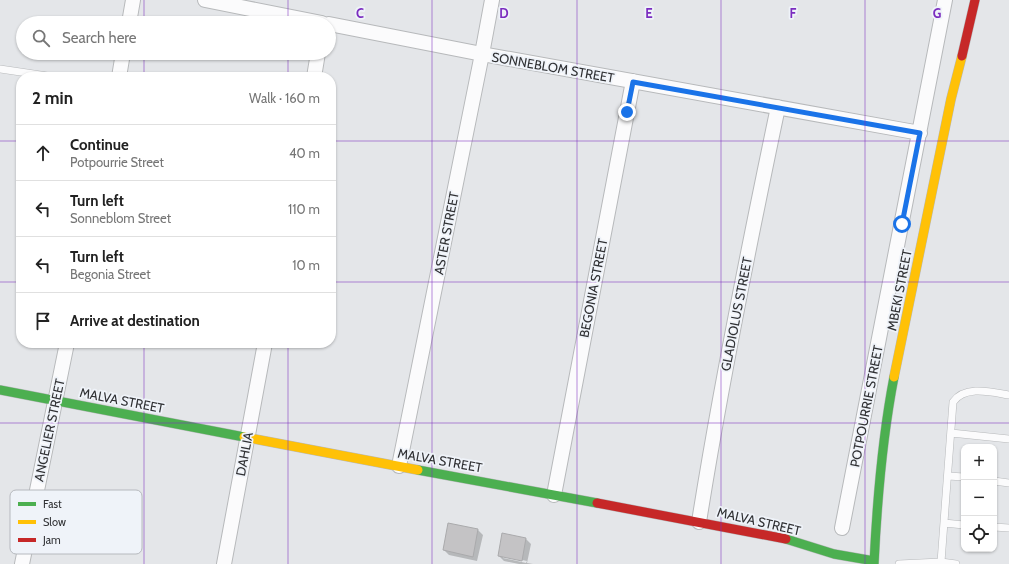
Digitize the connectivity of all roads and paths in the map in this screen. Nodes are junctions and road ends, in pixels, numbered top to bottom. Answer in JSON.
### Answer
{"nodes":[{"id":1,"x":133,"y":0,"type":"edge"},
{"id":2,"x":205,"y":0,"type":"edge"},
{"id":3,"x":492,"y":0,"type":"edge"},
{"id":4,"x":945,"y":0,"type":"edge"},
{"id":5,"x":975,"y":0,"type":"edge"},
{"id":6,"x":130,"y":16,"type":"edge"},
{"id":7,"x":286,"y":16,"type":"edge"},
{"id":8,"x":336,"y":25,"type":"edge"},
{"id":9,"x":482,"y":54,"type":"junction"},
{"id":10,"x":122,"y":60,"type":"edge"},
{"id":11,"x":317,"y":60,"type":"edge"},
{"id":12,"x":0,"y":69,"type":"edge"},
{"id":13,"x":20,"y":72,"type":"edge"},
{"id":14,"x":120,"y":72,"type":"edge"},
{"id":15,"x":315,"y":72,"type":"edge"},
{"id":16,"x":633,"y":82,"type":"junction"},
{"id":17,"x":778,"y":107,"type":"junction"},
{"id":18,"x":920,"y":133,"type":"junction"},
{"id":19,"x":66,"y":348,"type":"edge"},
{"id":20,"x":264,"y":348,"type":"edge"},
{"id":21,"x":0,"y":390,"type":"edge"},
{"id":22,"x":1009,"y":395,"type":"edge"},
{"id":23,"x":55,"y":401,"type":"junction"},
{"id":24,"x":951,"y":433,"type":"junction"},
{"id":25,"x":247,"y":438,"type":"junction"},
{"id":26,"x":1009,"y":439,"type":"edge"},
{"id":27,"x":399,"y":466,"type":"junction"},
{"id":28,"x":948,"y":476,"type":"junction"},
{"id":29,"x":961,"y":478,"type":"edge"},
{"id":30,"x":997,"y":481,"type":"edge"},
{"id":31,"x":1009,"y":482,"type":"edge"},
{"id":32,"x":37,"y":490,"type":"edge"},
{"id":33,"x":554,"y":495,"type":"junction"},
{"id":34,"x":699,"y":522,"type":"junction"},
{"id":35,"x":944,"y":523,"type":"junction"},
{"id":36,"x":961,"y":525,"type":"edge"},
{"id":37,"x":997,"y":527,"type":"edge"},
{"id":38,"x":842,"y":528,"type":"dead end"},
{"id":39,"x":1009,"y":528,"type":"edge"},
{"id":40,"x":24,"y":554,"type":"edge"},
{"id":41,"x":941,"y":562,"type":"junction"},
{"id":42,"x":876,"y":563,"type":"edge"},
{"id":43,"x":22,"y":564,"type":"edge"},
{"id":44,"x":224,"y":564,"type":"edge"},
{"id":45,"x":899,"y":564,"type":"edge"},
{"id":46,"x":956,"y":564,"type":"edge"}],
"edges":[{"from":1,"to":6,"type":"street"},
{"from":2,"to":7,"type":"street"},
{"from":3,"to":9,"type":"street","name":"ASTER STREET"},
{"from":4,"to":18,"type":"street","name":"POTPOURRIE STREET"},
{"from":5,"to":42,"type":"street","name":"MBEKI STREET"},
{"from":8,"to":9,"type":"street","name":"SONNEBLOM STREET"},
{"from":9,"to":16,"type":"street","name":"SONNEBLOM STREET"},
{"from":9,"to":27,"type":"street","name":"ASTER STREET"},
{"from":10,"to":14,"type":"street"},
{"from":11,"to":15,"type":"street"},
{"from":12,"to":13,"type":"lane"},
{"from":16,"to":17,"type":"street","name":"SONNEBLOM STREET"},
{"from":16,"to":33,"type":"street","name":"BEGONIA STREET"},
{"from":17,"to":18,"type":"street","name":"SONNEBLOM STREET"},
{"from":17,"to":34,"type":"street","name":"GLADIOLUS STREET"},
{"from":18,"to":38,"type":"street","name":"POTPOURRIE STREET"},
{"from":19,"to":23,"type":"street","name":"ANGELIER STREET"},
{"from":20,"to":25,"type":"street","name":"DAHLIA"},
{"from":21,"to":23,"type":"street","name":"MALVA STREET"},
{"from":22,"to":24,"type":"lane"},
{"from":23,"to":25,"type":"street","name":"MALVA STREET"},
{"from":23,"to":32,"type":"street","name":"ANGELIER STREET"},
{"from":24,"to":26,"type":"lane"},
{"from":24,"to":28,"type":"lane"},
{"from":25,"to":27,"type":"street","name":"MALVA STREET"},
{"from":25,"to":44,"type":"street","name":"DAHLIA"},
{"from":27,"to":33,"type":"street","name":"MALVA STREET"},
{"from":28,"to":29,"type":"lane"},
{"from":28,"to":35,"type":"lane"},
{"from":30,"to":31,"type":"lane"},
{"from":33,"to":34,"type":"street","name":"MALVA STREET"},
{"from":34,"to":42,"type":"street","name":"MALVA STREET"},
{"from":35,"to":36,"type":"lane"},
{"from":35,"to":41,"type":"lane"},
{"from":37,"to":39,"type":"lane"},
{"from":40,"to":43,"type":"street","name":"ANGELIER STREET"},
{"from":41,"to":45,"type":"lane"},
{"from":41,"to":46,"type":"lane"}]}
